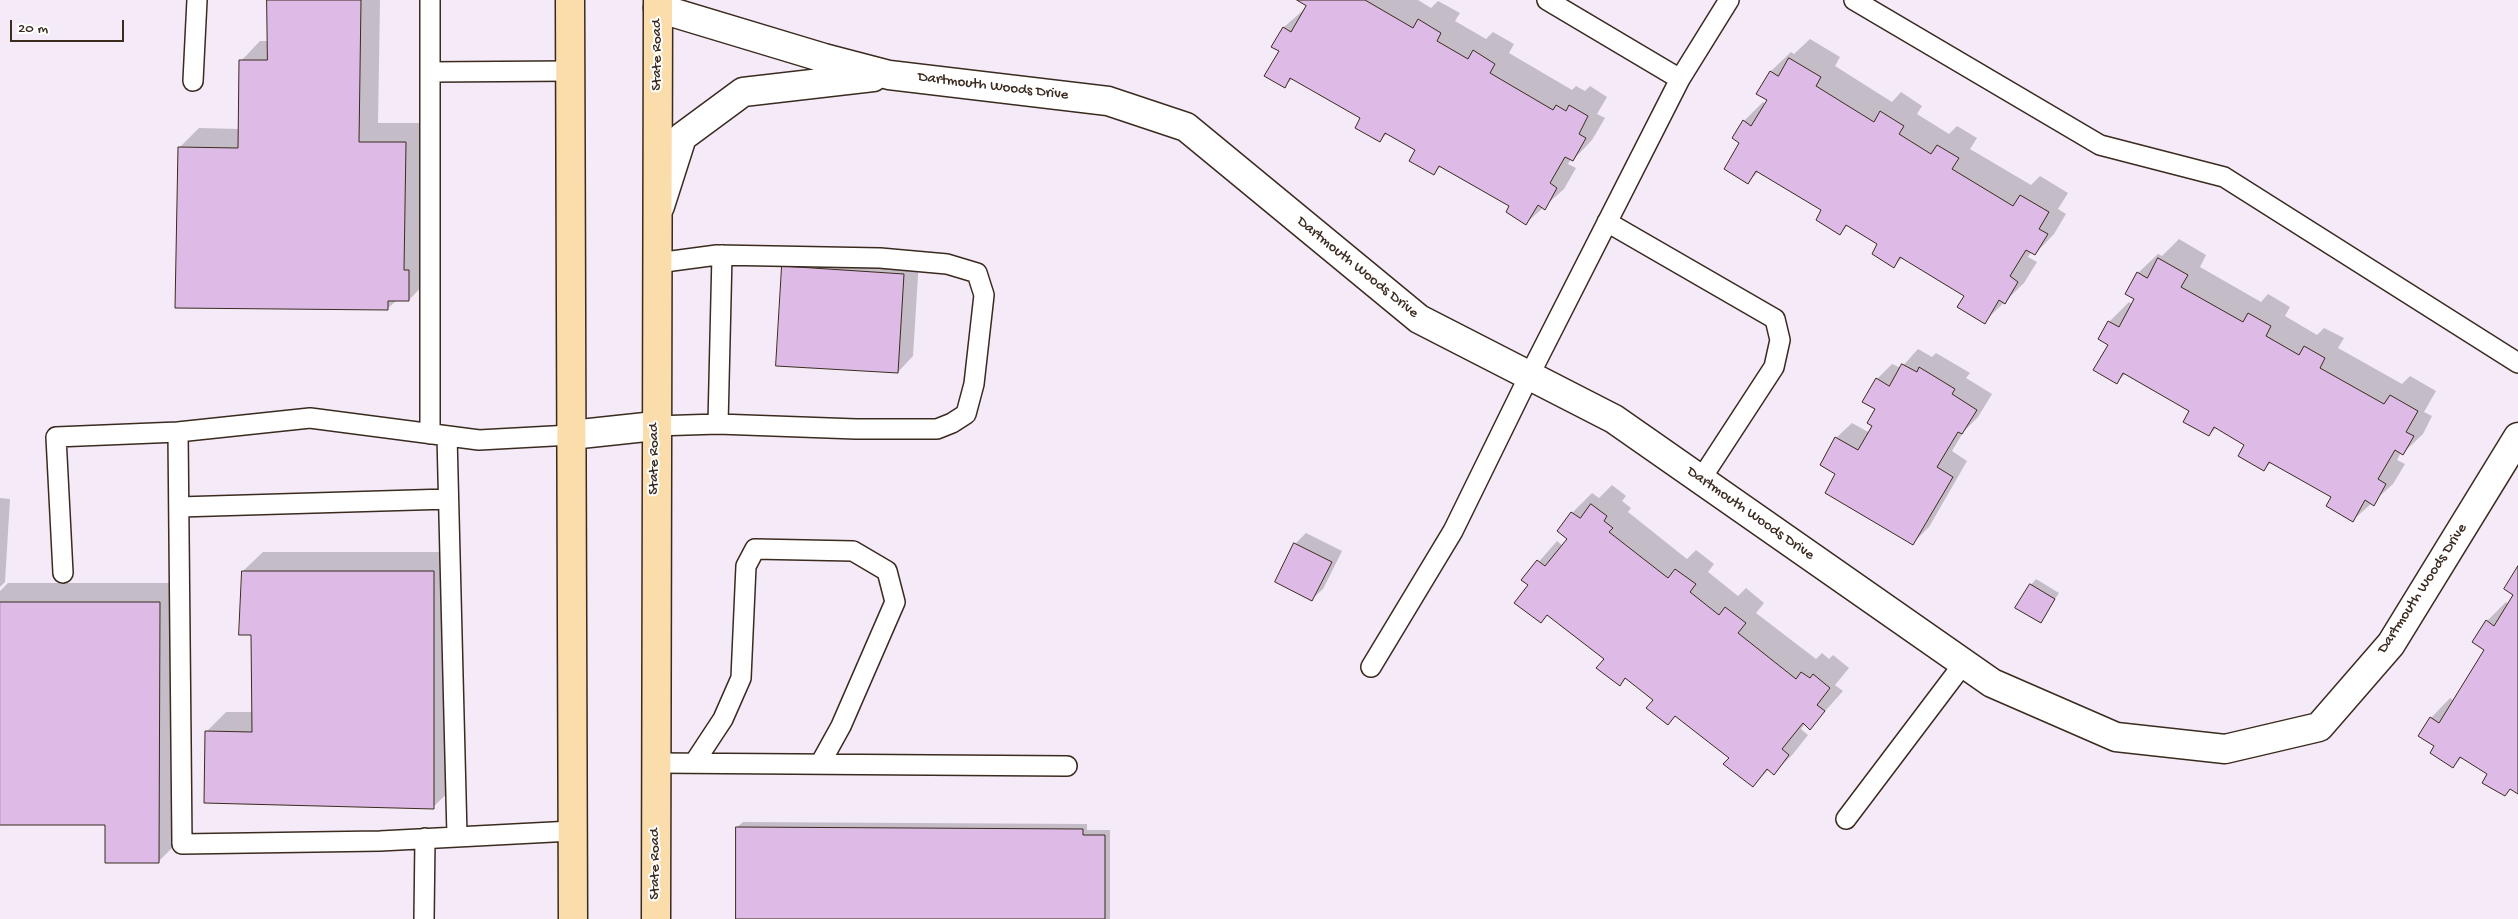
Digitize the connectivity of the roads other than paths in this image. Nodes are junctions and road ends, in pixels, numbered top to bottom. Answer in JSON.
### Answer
{"nodes":[{"id":1,"x":197,"y":0,"type":"edge"},
{"id":2,"x":430,"y":0,"type":"edge"},
{"id":3,"x":570,"y":0,"type":"edge"},
{"id":4,"x":1546,"y":0,"type":"edge"},
{"id":5,"x":1729,"y":0,"type":"edge"},
{"id":6,"x":1854,"y":0,"type":"edge"},
{"id":7,"x":658,"y":4,"type":"edge"},
{"id":8,"x":570,"y":71,"type":"junction"},
{"id":9,"x":430,"y":72,"type":"junction"},
{"id":10,"x":889,"y":75,"type":"junction"},
{"id":11,"x":1680,"y":79,"type":"junction"},
{"id":12,"x":193,"y":81,"type":"dead end"},
{"id":13,"x":657,"y":214,"type":"junction"},
{"id":14,"x":1607,"y":222,"type":"junction"},
{"id":15,"x":722,"y":255,"type":"junction"},
{"id":16,"x":657,"y":263,"type":"junction"},
{"id":17,"x":2518,"y":363,"type":"edge"},
{"id":18,"x":1529,"y":376,"type":"junction"},
{"id":19,"x":718,"y":424,"type":"junction"},
{"id":20,"x":655,"y":426,"type":"junction"},
{"id":21,"x":178,"y":432,"type":"junction"},
{"id":22,"x":438,"y":435,"type":"junction"},
{"id":23,"x":571,"y":435,"type":"junction"},
{"id":24,"x":2518,"y":437,"type":"edge"},
{"id":25,"x":1701,"y":480,"type":"junction"},
{"id":26,"x":448,"y":499,"type":"junction"},
{"id":27,"x":179,"y":507,"type":"junction"},
{"id":28,"x":63,"y":573,"type":"dead end"},
{"id":29,"x":1964,"y":663,"type":"junction"},
{"id":30,"x":1371,"y":667,"type":"dead end"},
{"id":31,"x":656,"y":763,"type":"junction"},
{"id":32,"x":694,"y":763,"type":"junction"},
{"id":33,"x":820,"y":764,"type":"junction"},
{"id":34,"x":1067,"y":766,"type":"dead end"},
{"id":35,"x":1846,"y":819,"type":"dead end"},
{"id":36,"x":572,"y":831,"type":"junction"},
{"id":37,"x":457,"y":836,"type":"junction"},
{"id":38,"x":425,"y":838,"type":"junction"},
{"id":39,"x":424,"y":919,"type":"edge"},
{"id":40,"x":573,"y":919,"type":"edge"},
{"id":41,"x":656,"y":919,"type":"edge"}],
"edges":[{"from":1,"to":12,"type":"lane"},
{"from":2,"to":9,"type":"lane"},
{"from":3,"to":8,"type":"main road"},
{"from":4,"to":11,"type":"lane"},
{"from":5,"to":11,"type":"lane"},
{"from":6,"to":17,"type":"lane"},
{"from":7,"to":10,"type":"street","name":"Dartmouth Woods Drive"},
{"from":7,"to":13,"type":"main road","name":"State Road"},
{"from":8,"to":9,"type":"lane"},
{"from":8,"to":23,"type":"main road"},
{"from":9,"to":22,"type":"lane"},
{"from":10,"to":13,"type":"street","name":"Dartmouth Woods Drive"},
{"from":10,"to":18,"type":"street","name":"Dartmouth Woods Drive"},
{"from":11,"to":14,"type":"lane"},
{"from":13,"to":16,"type":"main road","name":"State Road"},
{"from":14,"to":18,"type":"lane"},
{"from":14,"to":25,"type":"lane"},
{"from":15,"to":16,"type":"lane"},
{"from":15,"to":19,"type":"lane"},
{"from":15,"to":19,"type":"lane"},
{"from":16,"to":20,"type":"main road","name":"State Road"},
{"from":18,"to":25,"type":"street","name":"Dartmouth Woods Drive"},
{"from":18,"to":30,"type":"lane"},
{"from":19,"to":20,"type":"lane"},
{"from":20,"to":23,"type":"street"},
{"from":20,"to":31,"type":"main road","name":"State Road"},
{"from":21,"to":22,"type":"lane"},
{"from":21,"to":27,"type":"lane"},
{"from":21,"to":28,"type":"lane"},
{"from":22,"to":23,"type":"lane"},
{"from":22,"to":26,"type":"lane"},
{"from":23,"to":36,"type":"main road"},
{"from":24,"to":29,"type":"street","name":"Dartmouth Woods Drive"},
{"from":25,"to":29,"type":"street","name":"Dartmouth Woods Drive"},
{"from":26,"to":27,"type":"lane"},
{"from":26,"to":37,"type":"lane"},
{"from":27,"to":38,"type":"lane"},
{"from":29,"to":35,"type":"lane"},
{"from":31,"to":32,"type":"lane"},
{"from":31,"to":41,"type":"main road","name":"State Road"},
{"from":32,"to":33,"type":"lane"},
{"from":32,"to":33,"type":"lane"},
{"from":33,"to":34,"type":"lane"},
{"from":36,"to":37,"type":"lane"},
{"from":36,"to":40,"type":"main road"},
{"from":37,"to":38,"type":"lane"},
{"from":38,"to":39,"type":"lane"}]}
